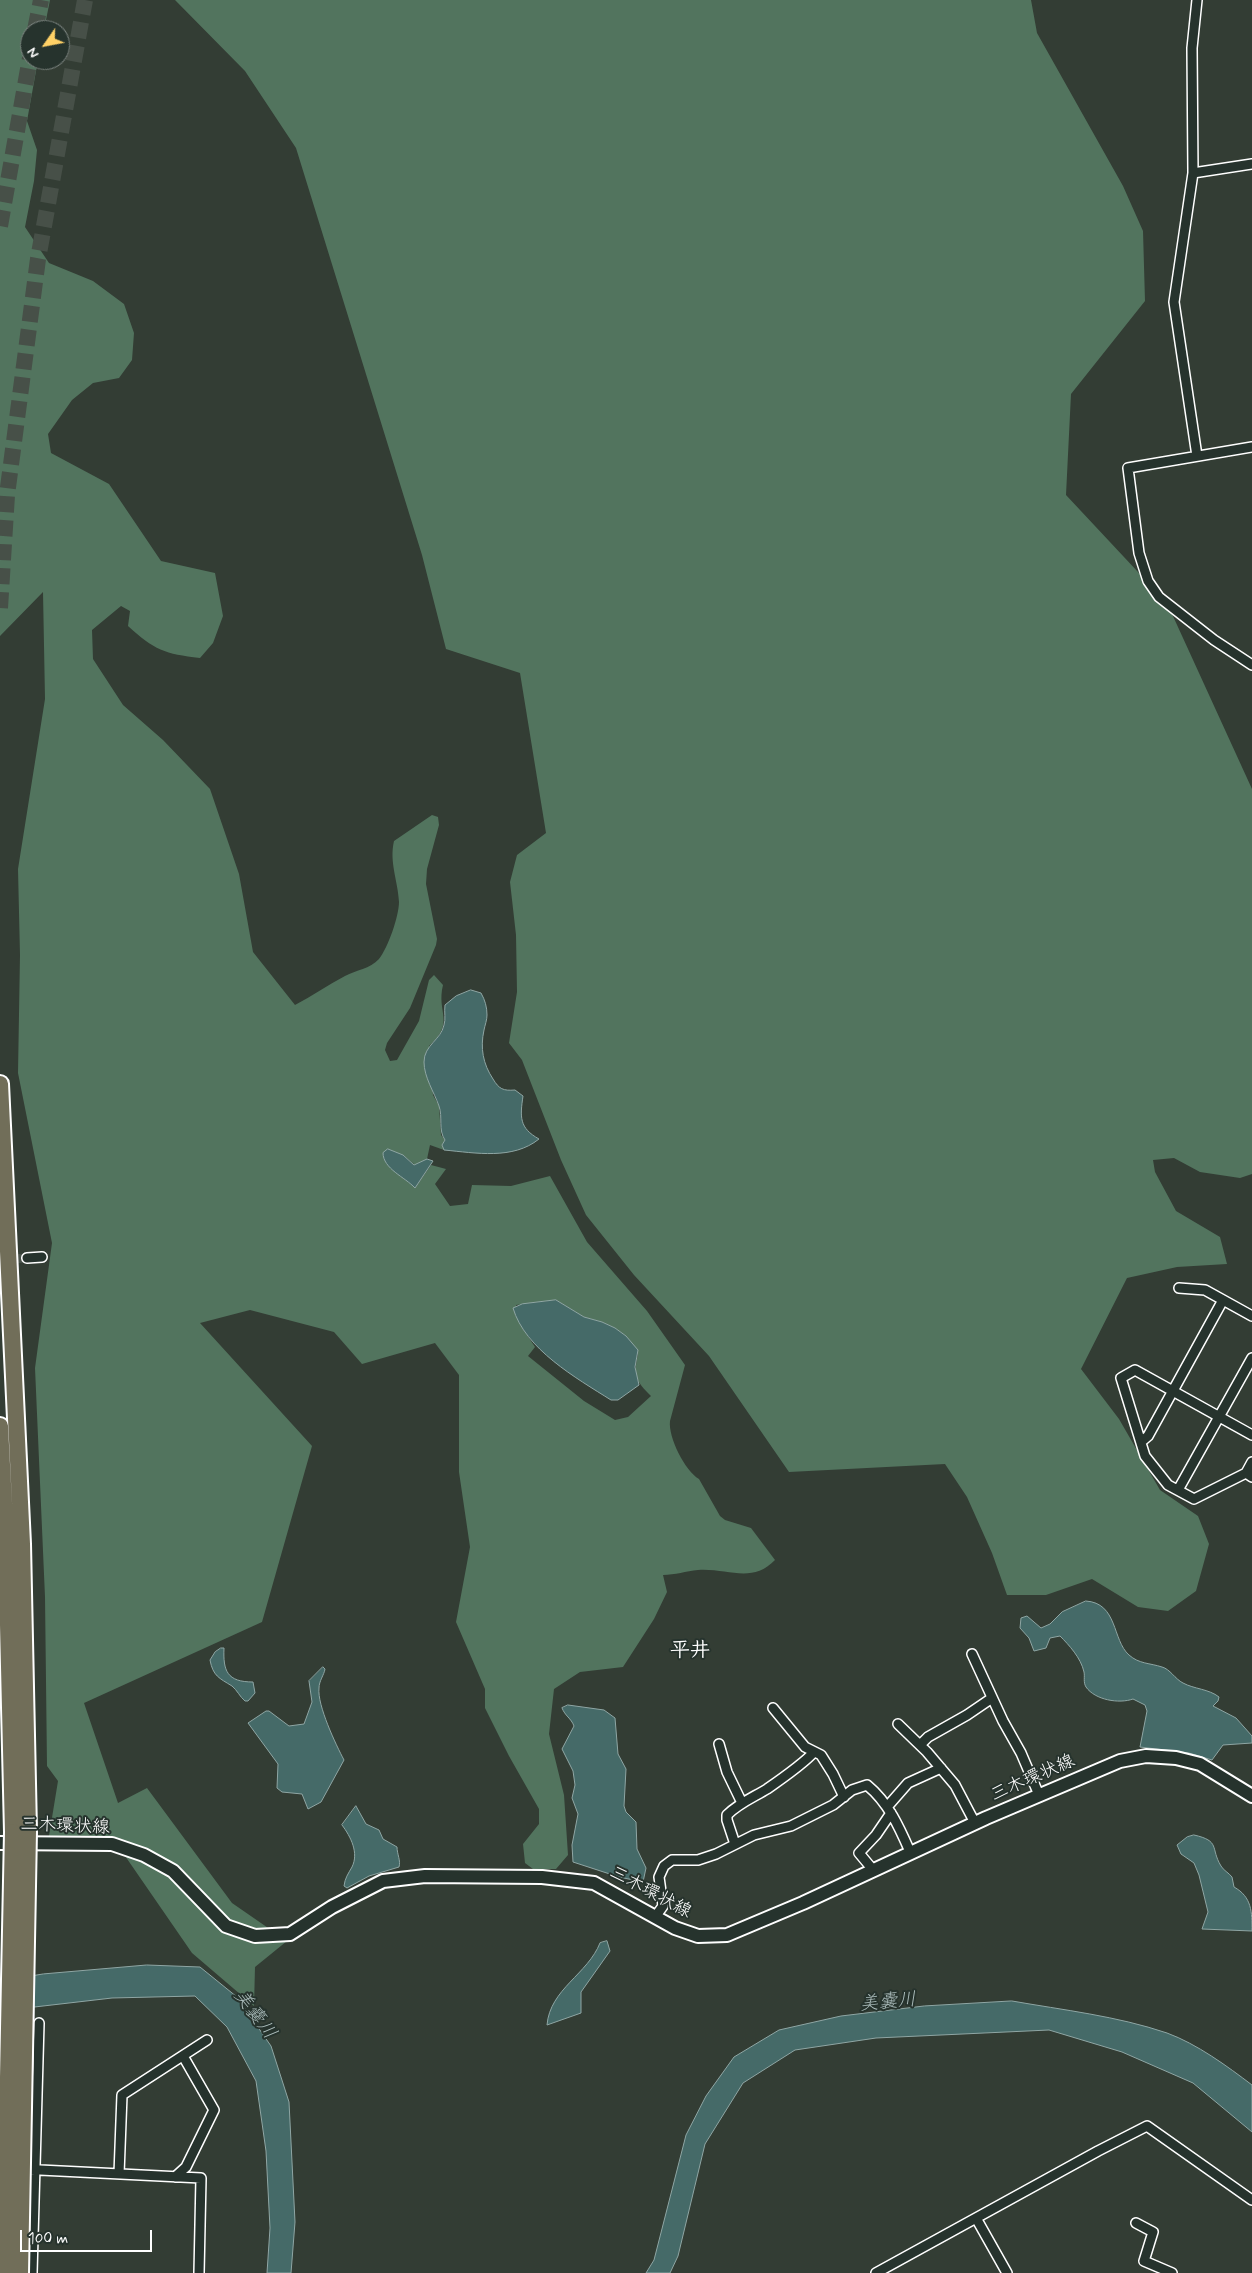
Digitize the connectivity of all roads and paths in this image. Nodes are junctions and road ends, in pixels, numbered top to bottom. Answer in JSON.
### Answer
{"nodes":[{"id":1,"x":1197,"y":0,"type":"edge"},
{"id":2,"x":1252,"y":164,"type":"edge"},
{"id":3,"x":1193,"y":173,"type":"junction"},
{"id":4,"x":1252,"y":447,"type":"edge"},
{"id":5,"x":1197,"y":456,"type":"junction"},
{"id":6,"x":1252,"y":665,"type":"edge"},
{"id":7,"x":0,"y":1084,"type":"edge"},
{"id":8,"x":42,"y":1257,"type":"dead end"},
{"id":9,"x":27,"y":1258,"type":"tunnel mouth"},
{"id":10,"x":1179,"y":1288,"type":"dead end"},
{"id":11,"x":1223,"y":1300,"type":"junction"},
{"id":12,"x":1252,"y":1316,"type":"edge"},
{"id":13,"x":1252,"y":1358,"type":"edge"},
{"id":14,"x":1173,"y":1391,"type":"junction"},
{"id":15,"x":1219,"y":1417,"type":"junction"},
{"id":16,"x":0,"y":1426,"type":"edge"},
{"id":17,"x":1252,"y":1436,"type":"edge"},
{"id":18,"x":1141,"y":1442,"type":"junction"},
{"id":19,"x":1252,"y":1462,"type":"edge"},
{"id":20,"x":1249,"y":1475,"type":"edge"},
{"id":21,"x":1178,"y":1490,"type":"junction"},
{"id":22,"x":972,"y":1654,"type":"dead end"},
{"id":23,"x":992,"y":1698,"type":"junction"},
{"id":24,"x":772,"y":1708,"type":"dead end"},
{"id":25,"x":898,"y":1724,"type":"dead end"},
{"id":26,"x":719,"y":1744,"type":"dead end"},
{"id":27,"x":920,"y":1745,"type":"junction"},
{"id":28,"x":814,"y":1752,"type":"junction"},
{"id":29,"x":941,"y":1768,"type":"junction"},
{"id":30,"x":1250,"y":1791,"type":"edge"},
{"id":31,"x":1039,"y":1795,"type":"junction"},
{"id":32,"x":844,"y":1796,"type":"junction"},
{"id":33,"x":742,"y":1803,"type":"junction"},
{"id":34,"x":889,"y":1810,"type":"junction"},
{"id":35,"x":975,"y":1823,"type":"junction"},
{"id":36,"x":20,"y":1831,"type":"junction"},
{"id":37,"x":0,"y":1843,"type":"edge"},
{"id":38,"x":735,"y":1844,"type":"junction"},
{"id":39,"x":911,"y":1854,"type":"junction"},
{"id":40,"x":874,"y":1871,"type":"junction"},
{"id":41,"x":655,"y":1917,"type":"junction"},
{"id":42,"x":39,"y":2023,"type":"dead end"},
{"id":43,"x":207,"y":2040,"type":"dead end"},
{"id":44,"x":183,"y":2056,"type":"junction"},
{"id":45,"x":0,"y":2168,"type":"edge"},
{"id":46,"x":34,"y":2170,"type":"junction"},
{"id":47,"x":119,"y":2174,"type":"junction"},
{"id":48,"x":175,"y":2176,"type":"junction"},
{"id":49,"x":1252,"y":2200,"type":"edge"},
{"id":50,"x":976,"y":2218,"type":"junction"},
{"id":51,"x":1136,"y":2223,"type":"dead end"},
{"id":52,"x":4,"y":2273,"type":"edge"},
{"id":53,"x":20,"y":2273,"type":"edge"},
{"id":54,"x":32,"y":2273,"type":"edge"},
{"id":55,"x":199,"y":2273,"type":"edge"},
{"id":56,"x":876,"y":2273,"type":"edge"},
{"id":57,"x":1007,"y":2273,"type":"edge"},
{"id":58,"x":1172,"y":2273,"type":"edge"}],
"edges":[{"from":1,"to":3,"type":"street"},
{"from":2,"to":3,"type":"street"},
{"from":3,"to":5,"type":"street"},
{"from":4,"to":5,"type":"street"},
{"from":5,"to":6,"type":"street"},
{"from":7,"to":36,"type":"highway"},
{"from":8,"to":9,"type":"street"},
{"from":10,"to":11,"type":"street"},
{"from":11,"to":12,"type":"street"},
{"from":11,"to":14,"type":"street"},
{"from":13,"to":15,"type":"street"},
{"from":14,"to":15,"type":"street"},
{"from":14,"to":18,"type":"street"},
{"from":14,"to":18,"type":"street"},
{"from":15,"to":17,"type":"street"},
{"from":15,"to":21,"type":"street"},
{"from":16,"to":36,"type":"highway"},
{"from":18,"to":21,"type":"street"},
{"from":19,"to":20,"type":"street"},
{"from":20,"to":21,"type":"street"},
{"from":22,"to":23,"type":"street"},
{"from":23,"to":27,"type":"street"},
{"from":23,"to":31,"type":"street"},
{"from":24,"to":28,"type":"street"},
{"from":25,"to":27,"type":"street"},
{"from":26,"to":33,"type":"street"},
{"from":27,"to":29,"type":"street"},
{"from":28,"to":32,"type":"street"},
{"from":28,"to":33,"type":"street"},
{"from":29,"to":34,"type":"street"},
{"from":29,"to":35,"type":"street"},
{"from":30,"to":31,"type":"main road","name":"三木環状線"},
{"from":31,"to":35,"type":"main road","name":"三木環状線"},
{"from":32,"to":34,"type":"street"},
{"from":32,"to":38,"type":"street"},
{"from":33,"to":38,"type":"street"},
{"from":34,"to":39,"type":"street"},
{"from":34,"to":40,"type":"street"},
{"from":35,"to":39,"type":"main road","name":"三木環状線"},
{"from":36,"to":52,"type":"highway","bridge":true},
{"from":36,"to":53,"type":"highway","bridge":true},
{"from":37,"to":41,"type":"main road","name":"三木環状線"},
{"from":38,"to":41,"type":"street"},
{"from":39,"to":40,"type":"main road","name":"三木環状線"},
{"from":40,"to":41,"type":"main road","name":"三木環状線"},
{"from":42,"to":46,"type":"street"},
{"from":43,"to":44,"type":"street"},
{"from":44,"to":47,"type":"street"},
{"from":44,"to":48,"type":"street"},
{"from":45,"to":46,"type":"street"},
{"from":46,"to":47,"type":"street"},
{"from":46,"to":54,"type":"street"},
{"from":47,"to":48,"type":"street"},
{"from":48,"to":55,"type":"street"},
{"from":49,"to":50,"type":"street"},
{"from":50,"to":56,"type":"street"},
{"from":50,"to":57,"type":"street"},
{"from":51,"to":58,"type":"street"}]}
